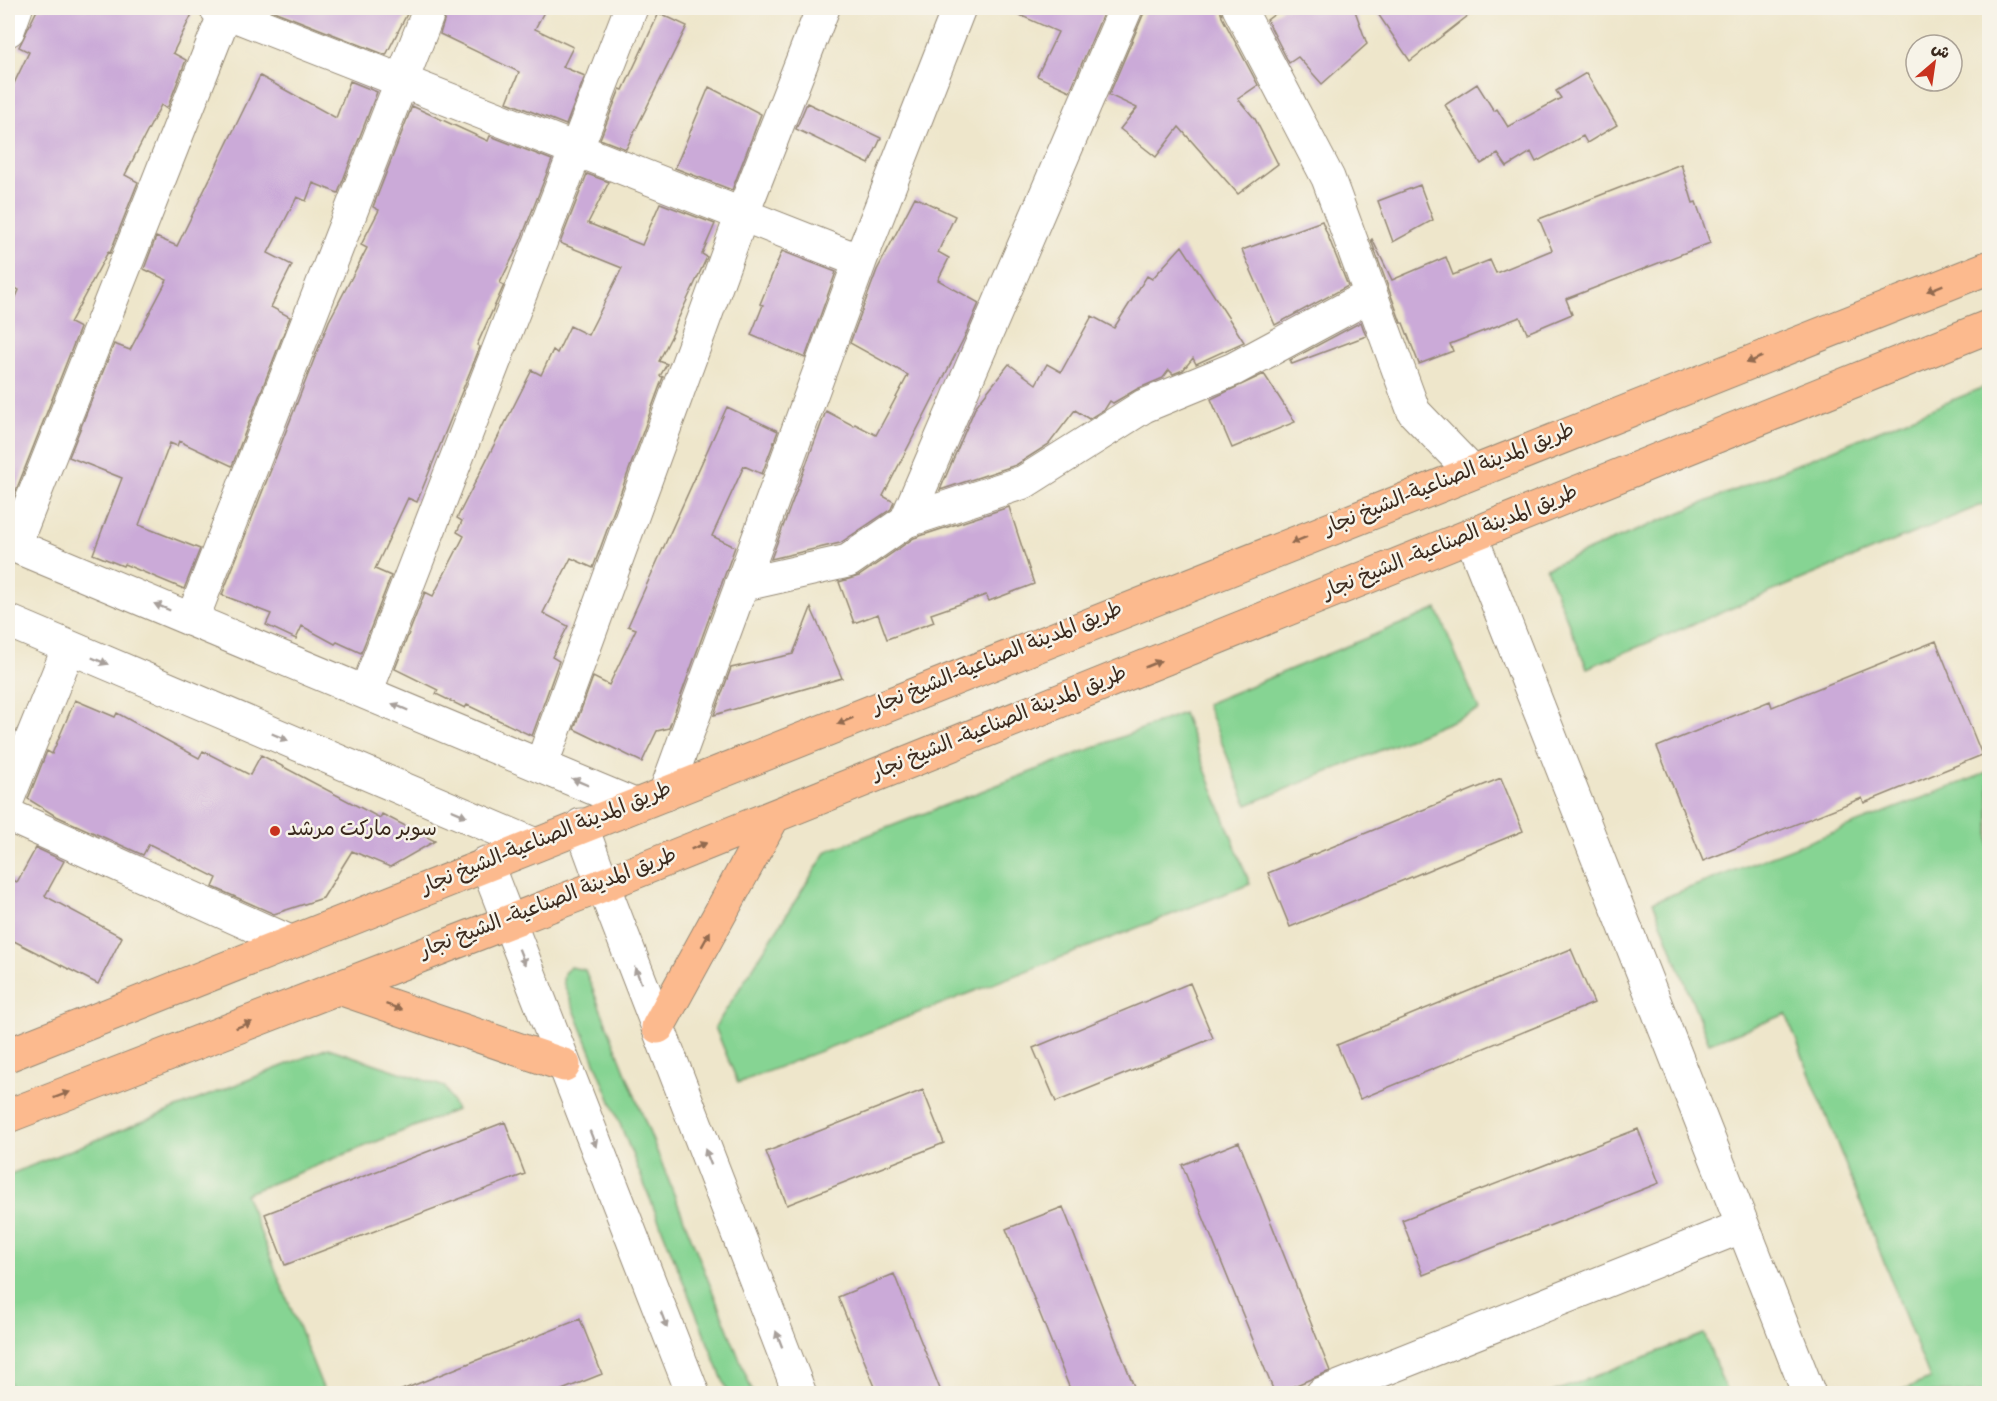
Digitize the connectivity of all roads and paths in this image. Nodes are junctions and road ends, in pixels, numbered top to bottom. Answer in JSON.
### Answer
{"nodes":[{"id":1,"x":16,"y":8,"type":"edge"},
{"id":2,"x":430,"y":8,"type":"edge"},
{"id":3,"x":631,"y":8,"type":"edge"},
{"id":4,"x":823,"y":8,"type":"edge"},
{"id":5,"x":959,"y":8,"type":"edge"},
{"id":6,"x":1126,"y":8,"type":"edge"},
{"id":7,"x":1239,"y":8,"type":"edge"},
{"id":8,"x":223,"y":9,"type":"edge"},
{"id":9,"x":8,"y":30,"type":"edge"},
{"id":10,"x":401,"y":81,"type":"junction"},
{"id":11,"x":575,"y":149,"type":"junction"},
{"id":12,"x":742,"y":215,"type":"junction"},
{"id":13,"x":860,"y":261,"type":"junction"},
{"id":14,"x":1989,"y":267,"type":"edge"},
{"id":15,"x":1371,"y":295,"type":"junction"},
{"id":16,"x":1989,"y":326,"type":"edge"},
{"id":17,"x":1472,"y":472,"type":"junction"},
{"id":18,"x":906,"y":521,"type":"junction"},
{"id":19,"x":1471,"y":536,"type":"junction"},
{"id":20,"x":11,"y":544,"type":"edge"},
{"id":21,"x":741,"y":585,"type":"junction"},
{"id":22,"x":192,"y":620,"type":"junction"},
{"id":23,"x":8,"y":621,"type":"edge"},
{"id":24,"x":69,"y":647,"type":"junction"},
{"id":25,"x":366,"y":692,"type":"junction"},
{"id":26,"x":541,"y":766,"type":"junction"},
{"id":27,"x":665,"y":794,"type":"junction"},
{"id":28,"x":8,"y":798,"type":"edge"},
{"id":29,"x":634,"y":805,"type":"junction"},
{"id":30,"x":8,"y":814,"type":"edge"},
{"id":31,"x":773,"y":817,"type":"junction"},
{"id":32,"x":581,"y":825,"type":"junction"},
{"id":33,"x":533,"y":844,"type":"junction"},
{"id":34,"x":486,"y":863,"type":"junction"},
{"id":35,"x":603,"y":885,"type":"junction"},
{"id":36,"x":508,"y":921,"type":"junction"},
{"id":37,"x":290,"y":942,"type":"junction"},
{"id":38,"x":339,"y":988,"type":"junction"},
{"id":39,"x":658,"y":1027,"type":"junction"},
{"id":40,"x":8,"y":1055,"type":"edge"},
{"id":41,"x":564,"y":1065,"type":"junction"},
{"id":42,"x":8,"y":1116,"type":"edge"},
{"id":43,"x":1743,"y":1226,"type":"junction"},
{"id":44,"x":693,"y":1394,"type":"edge"},
{"id":45,"x":800,"y":1394,"type":"edge"},
{"id":46,"x":1322,"y":1394,"type":"edge"},
{"id":47,"x":1809,"y":1394,"type":"edge"}],
"edges":[{"from":1,"to":9,"type":"street"},
{"from":2,"to":10,"type":"street"},
{"from":3,"to":11,"type":"street"},
{"from":4,"to":12,"type":"street"},
{"from":5,"to":13,"type":"street"},
{"from":6,"to":18,"type":"street"},
{"from":7,"to":15,"type":"street"},
{"from":8,"to":10,"type":"street"},
{"from":8,"to":20,"type":"street"},
{"from":10,"to":11,"type":"street"},
{"from":10,"to":22,"type":"street"},
{"from":11,"to":12,"type":"street"},
{"from":11,"to":25,"type":"street"},
{"from":12,"to":13,"type":"street"},
{"from":12,"to":26,"type":"street"},
{"from":13,"to":21,"type":"street"},
{"from":14,"to":17,"type":"main road","name":"طريق المدينة الصناعية-الشيخ نجار","one_way":true},
{"from":15,"to":17,"type":"street"},
{"from":15,"to":18,"type":"street"},
{"from":16,"to":19,"type":"main road","name":"طريق المدينة الصناعية- الشيخ نجار"},
{"from":17,"to":27,"type":"main road","name":"طريق المدينة الصناعية-الشيخ نجار","one_way":true},
{"from":18,"to":21,"type":"street"},
{"from":31,"to":19,"type":"main road","name":"طريق المدينة الصناعية- الشيخ نجار","one_way":true},
{"from":19,"to":43,"type":"street"},
{"from":22,"to":20,"type":"street","one_way":true},
{"from":21,"to":27,"type":"street"},
{"from":22,"to":25,"type":"street"},
{"from":23,"to":24,"type":"street"},
{"from":24,"to":28,"type":"street"},
{"from":24,"to":33,"type":"street","one_way":true},
{"from":26,"to":25,"type":"street","one_way":true},
{"from":29,"to":26,"type":"street","one_way":true},
{"from":27,"to":29,"type":"main road","name":"طريق المدينة الصناعية-الشيخ نجار"},
{"from":29,"to":32,"type":"main road","name":"طريق المدينة الصناعية-الشيخ نجار"},
{"from":30,"to":37,"type":"street"},
{"from":35,"to":31,"type":"main road","name":"طريق المدينة الصناعية- الشيخ نجار","one_way":true},
{"from":39,"to":31,"type":"main road","one_way":true},
{"from":32,"to":33,"type":"main road","name":"طريق المدينة الصناعية-الشيخ نجار"},
{"from":32,"to":35,"type":"street"},
{"from":33,"to":34,"type":"main road","name":"طريق المدينة الصناعية-الشيخ نجار"},
{"from":34,"to":36,"type":"street"},
{"from":34,"to":37,"type":"main road","name":"طريق المدينة الصناعية-الشيخ نجار"},
{"from":35,"to":36,"type":"main road","name":"طريق المدينة الصناعية- الشيخ نجار"},
{"from":39,"to":35,"type":"street","one_way":true},
{"from":36,"to":38,"type":"main road","name":"طريق المدينة الصناعية- الشيخ نجار"},
{"from":36,"to":41,"type":"street","one_way":true},
{"from":37,"to":40,"type":"main road","name":"طريق المدينة الصناعية-الشيخ نجار"},
{"from":38,"to":41,"type":"main road","one_way":true},
{"from":42,"to":38,"type":"main road","name":"طريق المدينة الصناعية- الشيخ نجار","one_way":true},
{"from":45,"to":39,"type":"street","one_way":true},
{"from":41,"to":44,"type":"street","one_way":true},
{"from":43,"to":46,"type":"street"},
{"from":43,"to":47,"type":"street"}]}
